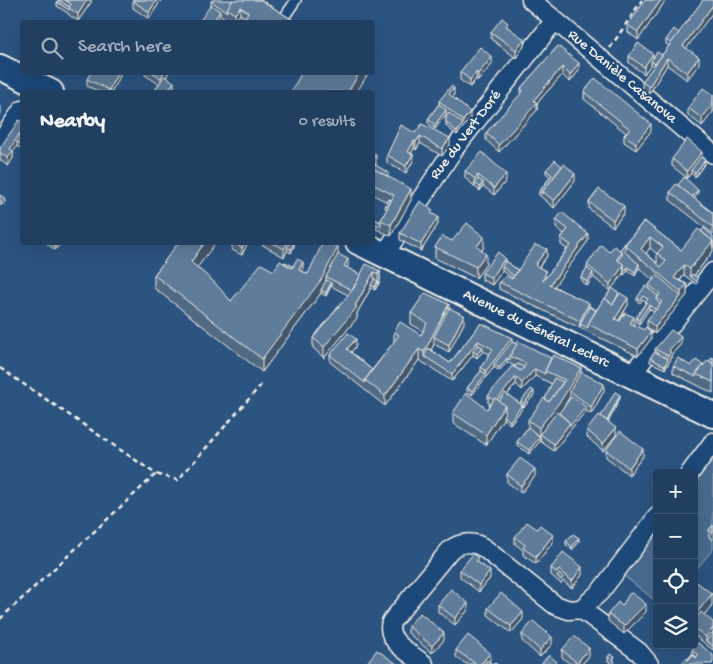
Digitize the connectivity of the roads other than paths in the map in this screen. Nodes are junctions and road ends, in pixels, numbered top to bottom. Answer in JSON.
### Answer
{"nodes":[{"id":1,"x":296,"y":0,"type":"edge"},
{"id":2,"x":531,"y":0,"type":"edge"},
{"id":3,"x":292,"y":20,"type":"edge"},
{"id":4,"x":555,"y":20,"type":"junction"},
{"id":5,"x":0,"y":68,"type":"edge"},
{"id":6,"x":41,"y":90,"type":"edge"},
{"id":7,"x":20,"y":113,"type":"edge"},
{"id":8,"x":0,"y":143,"type":"edge"},
{"id":9,"x":713,"y":154,"type":"edge"},
{"id":10,"x":364,"y":245,"type":"edge"},
{"id":11,"x":384,"y":256,"type":"junction"},
{"id":12,"x":713,"y":272,"type":"edge"},
{"id":13,"x":631,"y":375,"type":"junction"},
{"id":14,"x":713,"y":415,"type":"edge"},
{"id":15,"x":713,"y":442,"type":"edge"},
{"id":16,"x":693,"y":469,"type":"edge"},
{"id":17,"x":653,"y":521,"type":"edge"},
{"id":18,"x":581,"y":609,"type":"junction"},
{"id":19,"x":424,"y":664,"type":"edge"},
{"id":20,"x":649,"y":664,"type":"edge"}],
"edges":[{"from":1,"to":3,"type":"lane"},
{"from":2,"to":4,"type":"street","name":"Rue Danièle Casanova"},
{"from":4,"to":9,"type":"street","name":"Rue Danièle Casanova"},
{"from":4,"to":11,"type":"street","name":"Rue du Vert Doré"},
{"from":5,"to":6,"type":"main road"},
{"from":7,"to":8,"type":"street"},
{"from":10,"to":11,"type":"main road","name":"Avenue du Général Leclerc"},
{"from":11,"to":13,"type":"main road","name":"Avenue du Général Leclerc"},
{"from":12,"to":13,"type":"street"},
{"from":13,"to":14,"type":"main road","name":"Avenue du Général Leclerc"},
{"from":15,"to":16,"type":"street"},
{"from":17,"to":18,"type":"street"},
{"from":18,"to":19,"type":"street"},
{"from":18,"to":20,"type":"street"}]}
